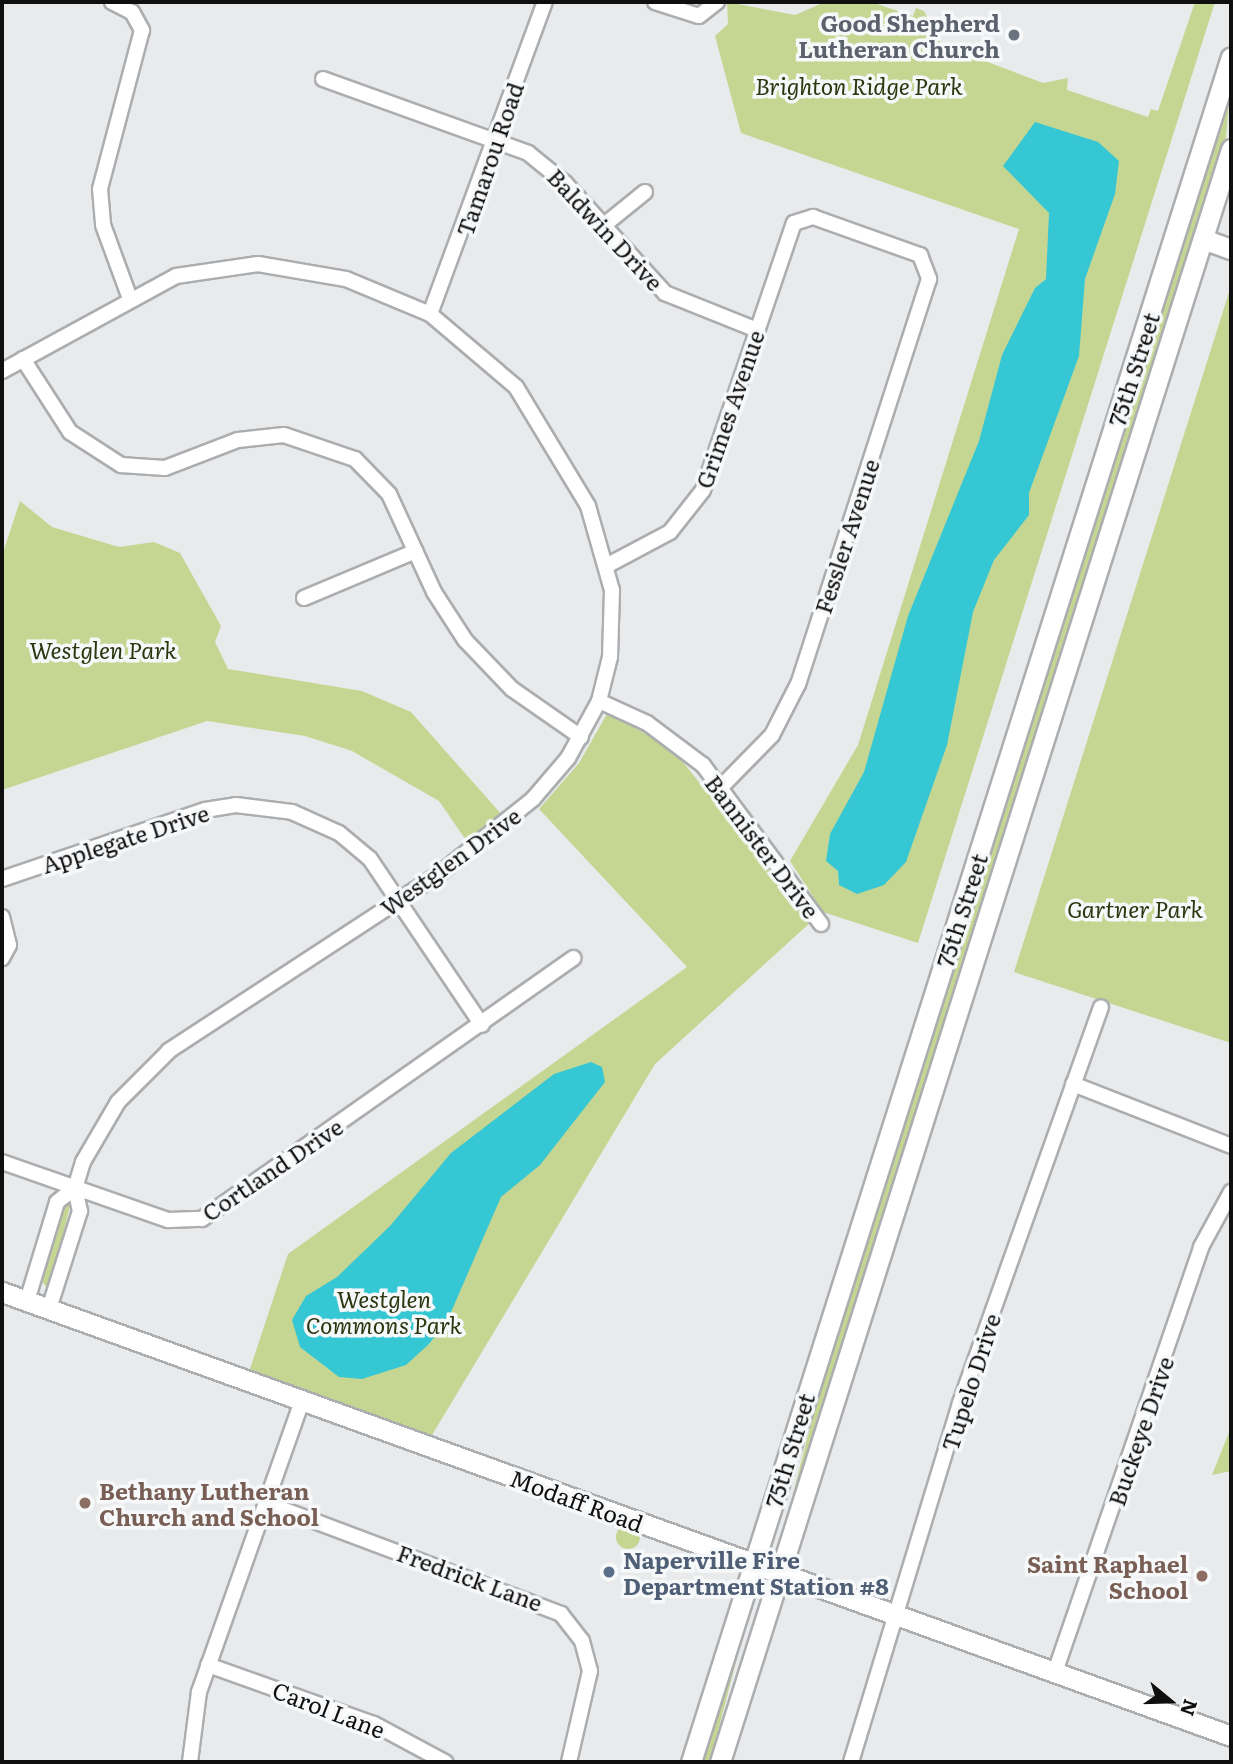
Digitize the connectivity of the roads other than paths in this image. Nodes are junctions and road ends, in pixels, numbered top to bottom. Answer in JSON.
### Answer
{"nodes":[{"id":1,"x":111,"y":2,"type":"edge"},
{"id":2,"x":545,"y":2,"type":"edge"},
{"id":3,"x":655,"y":2,"type":"edge"},
{"id":4,"x":717,"y":2,"type":"edge"},
{"id":5,"x":1231,"y":57,"type":"edge"},
{"id":6,"x":323,"y":79,"type":"dead end"},
{"id":7,"x":496,"y":140,"type":"junction"},
{"id":8,"x":1231,"y":149,"type":"edge"},
{"id":9,"x":645,"y":192,"type":"dead end"},
{"id":10,"x":603,"y":226,"type":"junction"},
{"id":11,"x":1203,"y":239,"type":"junction"},
{"id":12,"x":1231,"y":249,"type":"edge"},
{"id":13,"x":927,"y":265,"type":"joint"},
{"id":14,"x":129,"y":296,"type":"junction"},
{"id":15,"x":430,"y":314,"type":"junction"},
{"id":16,"x":757,"y":330,"type":"junction"},
{"id":17,"x":23,"y":359,"type":"junction"},
{"id":18,"x":2,"y":372,"type":"edge"},
{"id":19,"x":416,"y":551,"type":"junction"},
{"id":20,"x":608,"y":565,"type":"junction"},
{"id":21,"x":303,"y":598,"type":"dead end"},
{"id":22,"x":599,"y":701,"type":"junction"},
{"id":23,"x":581,"y":737,"type":"junction"},
{"id":24,"x":722,"y":786,"type":"junction"},
{"id":25,"x":2,"y":879,"type":"edge"},
{"id":26,"x":400,"y":899,"type":"junction"},
{"id":27,"x":2,"y":917,"type":"edge"},
{"id":28,"x":821,"y":924,"type":"dead end"},
{"id":29,"x":2,"y":958,"type":"edge"},
{"id":30,"x":573,"y":958,"type":"dead end"},
{"id":31,"x":1101,"y":1007,"type":"dead end"},
{"id":32,"x":482,"y":1025,"type":"junction"},
{"id":33,"x":1073,"y":1084,"type":"junction"},
{"id":34,"x":1231,"y":1146,"type":"edge"},
{"id":35,"x":2,"y":1162,"type":"edge"},
{"id":36,"x":75,"y":1188,"type":"junction"},
{"id":37,"x":1231,"y":1192,"type":"edge"},
{"id":38,"x":2,"y":1292,"type":"edge"},
{"id":39,"x":27,"y":1301,"type":"junction"},
{"id":40,"x":48,"y":1309,"type":"junction"},
{"id":41,"x":302,"y":1401,"type":"junction"},
{"id":42,"x":266,"y":1503,"type":"junction"},
{"id":43,"x":754,"y":1564,"type":"junction"},
{"id":44,"x":779,"y":1573,"type":"junction"},
{"id":45,"x":898,"y":1615,"type":"junction"},
{"id":46,"x":208,"y":1665,"type":"junction"},
{"id":47,"x":1055,"y":1672,"type":"junction"},
{"id":48,"x":1231,"y":1736,"type":"edge"},
{"id":49,"x":190,"y":1762,"type":"edge"},
{"id":50,"x":445,"y":1762,"type":"edge"},
{"id":51,"x":569,"y":1762,"type":"edge"},
{"id":52,"x":691,"y":1762,"type":"edge"},
{"id":53,"x":720,"y":1762,"type":"edge"},
{"id":54,"x":851,"y":1762,"type":"edge"}],
"edges":[{"from":1,"to":14,"type":"street"},
{"from":2,"to":7,"type":"street","name":"Tamarou Road"},
{"from":3,"to":4,"type":"street"},
{"from":5,"to":43,"type":"main road","name":"75th Street"},
{"from":6,"to":7,"type":"street","name":"Baldwin Drive"},
{"from":7,"to":10,"type":"street","name":"Baldwin Drive"},
{"from":7,"to":15,"type":"street","name":"Tamarou Road"},
{"from":8,"to":11,"type":"main road","name":"75th Street"},
{"from":9,"to":10,"type":"street"},
{"from":10,"to":16,"type":"street","name":"Baldwin Drive"},
{"from":11,"to":12,"type":"main road"},
{"from":11,"to":44,"type":"main road","name":"75th Street"},
{"from":13,"to":16,"type":"street","name":"Grimes Avenue"},
{"from":13,"to":24,"type":"street","name":"Fessler Avenue"},
{"from":14,"to":15,"type":"street","name":"Westglen Drive"},
{"from":14,"to":17,"type":"street","name":"Westglen Drive"},
{"from":15,"to":20,"type":"street","name":"Westglen Drive"},
{"from":16,"to":20,"type":"street","name":"Grimes Avenue"},
{"from":17,"to":18,"type":"street","name":"Westglen Drive"},
{"from":17,"to":19,"type":"street"},
{"from":19,"to":21,"type":"street"},
{"from":19,"to":23,"type":"street"},
{"from":20,"to":22,"type":"street","name":"Westglen Drive"},
{"from":22,"to":23,"type":"street","name":"Westglen Drive"},
{"from":22,"to":24,"type":"street","name":"Bannister Drive"},
{"from":23,"to":26,"type":"street","name":"Westglen Drive"},
{"from":24,"to":28,"type":"street","name":"Bannister Drive"},
{"from":25,"to":26,"type":"street","name":"Applegate Drive"},
{"from":26,"to":32,"type":"street","name":"Applegate Drive"},
{"from":26,"to":36,"type":"street","name":"Westglen Drive"},
{"from":27,"to":29,"type":"street"},
{"from":30,"to":32,"type":"street","name":"Cortland Drive"},
{"from":31,"to":33,"type":"street","name":"Tupelo Drive"},
{"from":32,"to":36,"type":"street","name":"Cortland Drive"},
{"from":33,"to":34,"type":"street"},
{"from":33,"to":45,"type":"street","name":"Tupelo Drive"},
{"from":35,"to":36,"type":"street","name":"Cortland Drive"},
{"from":36,"to":39,"type":"street","name":"Westglen Drive"},
{"from":36,"to":40,"type":"street","name":"Westglen Drive"},
{"from":37,"to":47,"type":"street","name":"Buckeye Drive"},
{"from":38,"to":39,"type":"main road","name":"Modaff Road"},
{"from":39,"to":40,"type":"main road","name":"Modaff Road"},
{"from":40,"to":41,"type":"main road","name":"Modaff Road"},
{"from":41,"to":42,"type":"street"},
{"from":41,"to":43,"type":"main road","name":"Modaff Road"},
{"from":42,"to":46,"type":"street"},
{"from":42,"to":51,"type":"street","name":"Fredrick Lane"},
{"from":43,"to":44,"type":"main road","name":"Modaff Road"},
{"from":43,"to":52,"type":"main road","name":"75th Street"},
{"from":44,"to":45,"type":"main road","name":"Modaff Road"},
{"from":44,"to":53,"type":"main road","name":"75th Street"},
{"from":45,"to":47,"type":"main road","name":"Modaff Road"},
{"from":45,"to":54,"type":"street","name":"Tupelo Drive"},
{"from":46,"to":49,"type":"street"},
{"from":46,"to":50,"type":"street","name":"Carol Lane"},
{"from":47,"to":48,"type":"main road","name":"Modaff Road"}]}
